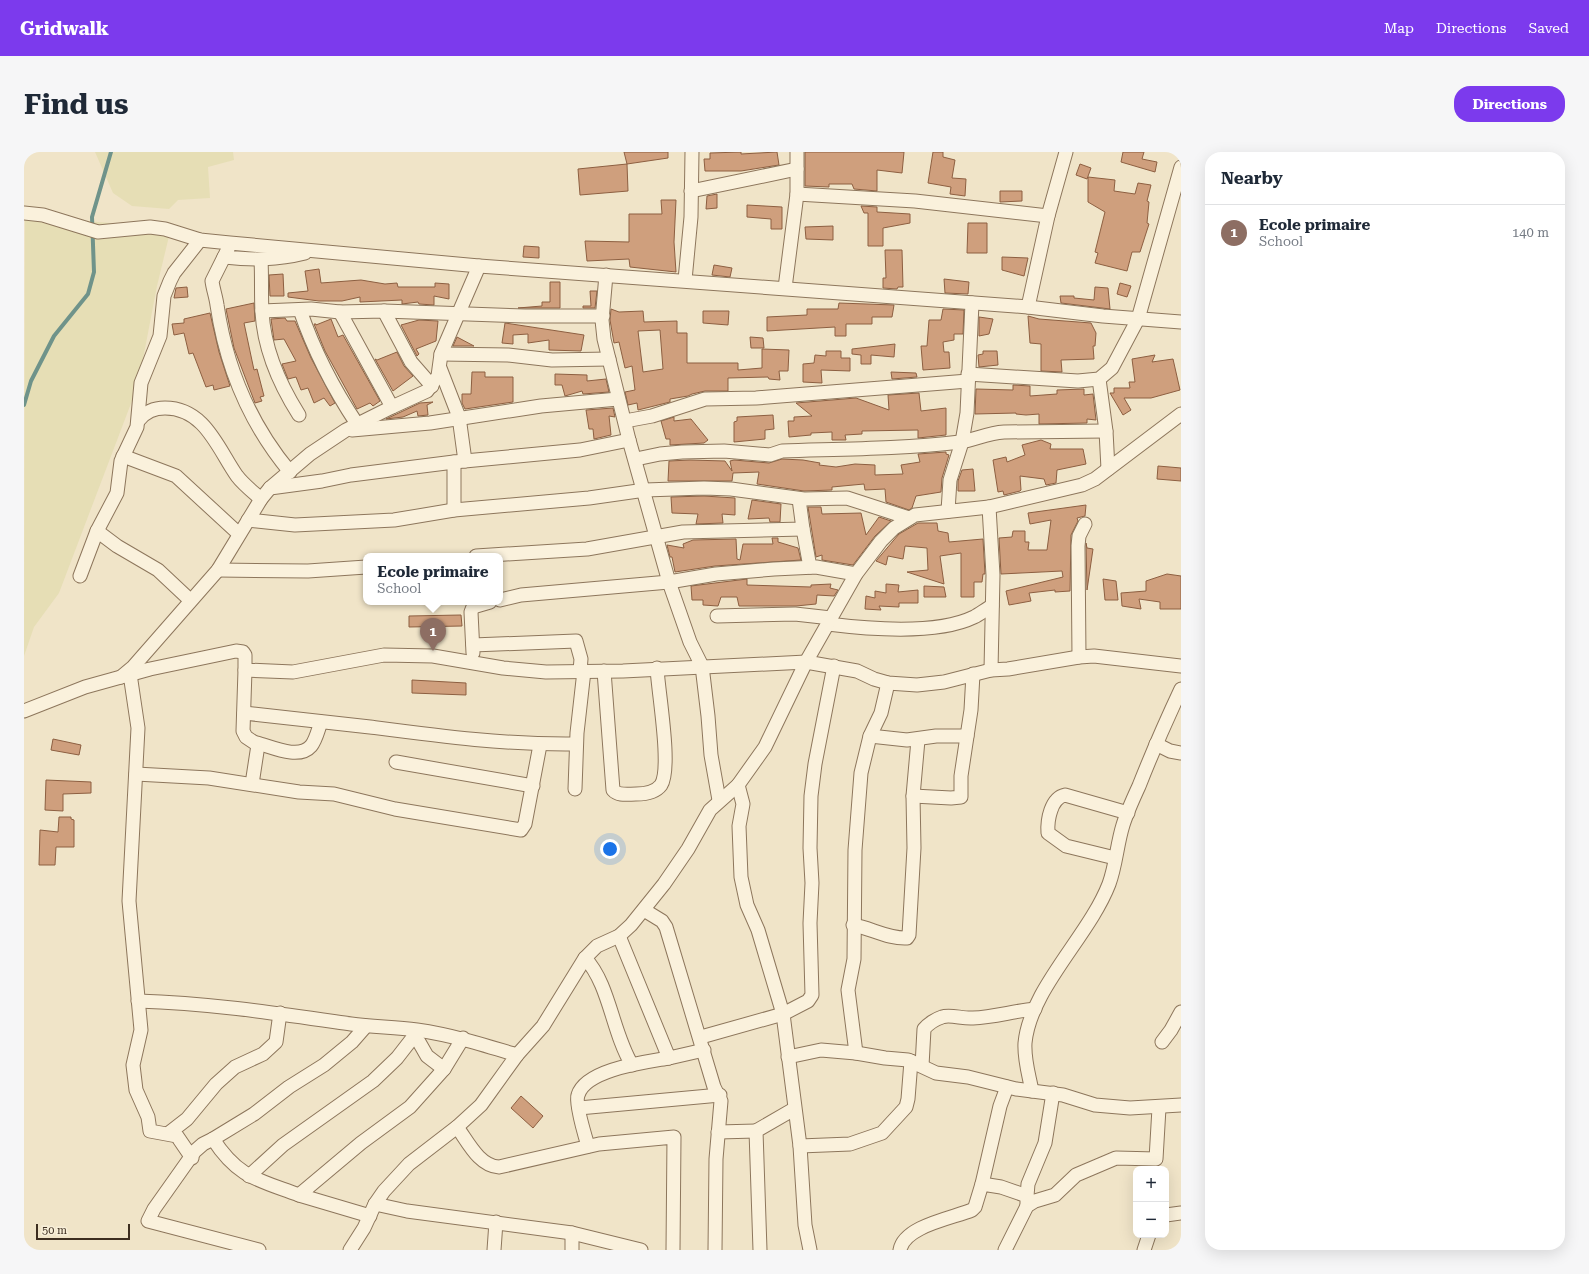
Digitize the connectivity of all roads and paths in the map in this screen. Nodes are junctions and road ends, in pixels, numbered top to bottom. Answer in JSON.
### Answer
{"nodes":[{"id":1,"x":692,"y":152,"type":"edge"},
{"id":2,"x":797,"y":152,"type":"edge"},
{"id":3,"x":1066,"y":152,"type":"edge"},
{"id":4,"x":1181,"y":166,"type":"edge"},
{"id":5,"x":797,"y":169,"type":"junction"},
{"id":6,"x":691,"y":191,"type":"junction"},
{"id":7,"x":797,"y":194,"type":"junction"},
{"id":8,"x":24,"y":213,"type":"edge"},
{"id":9,"x":1048,"y":216,"type":"junction"},
{"id":10,"x":200,"y":240,"type":"junction"},
{"id":11,"x":230,"y":243,"type":"junction"},
{"id":12,"x":317,"y":250,"type":"junction"},
{"id":13,"x":224,"y":257,"type":"junction"},
{"id":14,"x":261,"y":260,"type":"junction"},
{"id":15,"x":479,"y":266,"type":"junction"},
{"id":16,"x":606,"y":275,"type":"junction"},
{"id":17,"x":685,"y":280,"type":"junction"},
{"id":18,"x":785,"y":288,"type":"junction"},
{"id":19,"x":972,"y":303,"type":"junction"},
{"id":20,"x":1028,"y":307,"type":"junction"},
{"id":21,"x":300,"y":310,"type":"junction"},
{"id":22,"x":262,"y":311,"type":"junction"},
{"id":23,"x":384,"y":311,"type":"junction"},
{"id":24,"x":340,"y":312,"type":"junction"},
{"id":25,"x":459,"y":313,"type":"junction"},
{"id":26,"x":603,"y":316,"type":"junction"},
{"id":27,"x":1138,"y":319,"type":"junction"},
{"id":28,"x":1181,"y":322,"type":"edge"},
{"id":29,"x":441,"y":354,"type":"junction"},
{"id":30,"x":609,"y":359,"type":"junction"},
{"id":31,"x":440,"y":368,"type":"junction"},
{"id":32,"x":968,"y":378,"type":"junction"},
{"id":33,"x":1099,"y":379,"type":"junction"},
{"id":34,"x":432,"y":386,"type":"junction"},
{"id":35,"x":618,"y":399,"type":"junction"},
{"id":36,"x":392,"y":407,"type":"junction"},
{"id":37,"x":1181,"y":414,"type":"edge"},
{"id":38,"x":299,"y":415,"type":"dead end"},
{"id":39,"x":459,"y":418,"type":"junction"},
{"id":40,"x":139,"y":420,"type":"junction"},
{"id":41,"x":624,"y":421,"type":"junction"},
{"id":42,"x":352,"y":427,"type":"junction"},
{"id":43,"x":1106,"y":431,"type":"junction"},
{"id":44,"x":629,"y":440,"type":"junction"},
{"id":45,"x":962,"y":442,"type":"junction"},
{"id":46,"x":123,"y":456,"type":"junction"},
{"id":47,"x":636,"y":459,"type":"junction"},
{"id":48,"x":459,"y":461,"type":"junction"},
{"id":49,"x":1108,"y":469,"type":"junction"},
{"id":50,"x":290,"y":472,"type":"junction"},
{"id":51,"x":270,"y":488,"type":"junction"},
{"id":52,"x":645,"y":490,"type":"junction"},
{"id":53,"x":261,"y":499,"type":"junction"},
{"id":54,"x":799,"y":499,"type":"junction"},
{"id":55,"x":989,"y":507,"type":"junction"},
{"id":56,"x":454,"y":510,"type":"junction"},
{"id":57,"x":948,"y":511,"type":"junction"},
{"id":58,"x":909,"y":518,"type":"junction"},
{"id":59,"x":248,"y":520,"type":"junction"},
{"id":60,"x":1085,"y":524,"type":"dead end"},
{"id":61,"x":803,"y":529,"type":"junction"},
{"id":62,"x":97,"y":531,"type":"junction"},
{"id":63,"x":239,"y":534,"type":"junction"},
{"id":64,"x":657,"y":536,"type":"junction"},
{"id":65,"x":503,"y":554,"type":"edge"},
{"id":66,"x":363,"y":567,"type":"edge"},
{"id":67,"x":810,"y":567,"type":"junction"},
{"id":68,"x":218,"y":570,"type":"junction"},
{"id":69,"x":856,"y":574,"type":"junction"},
{"id":70,"x":80,"y":576,"type":"dead end"},
{"id":71,"x":669,"y":582,"type":"junction"},
{"id":72,"x":503,"y":599,"type":"edge"},
{"id":73,"x":190,"y":600,"type":"junction"},
{"id":74,"x":480,"y":605,"type":"edge"},
{"id":75,"x":992,"y":606,"type":"junction"},
{"id":76,"x":717,"y":616,"type":"dead end"},
{"id":77,"x":829,"y":621,"type":"junction"},
{"id":78,"x":473,"y":645,"type":"junction"},
{"id":79,"x":1079,"y":657,"type":"junction"},
{"id":80,"x":474,"y":662,"type":"junction"},
{"id":81,"x":806,"y":662,"type":"junction"},
{"id":82,"x":702,"y":666,"type":"junction"},
{"id":83,"x":834,"y":666,"type":"junction"},
{"id":84,"x":1181,"y":666,"type":"edge"},
{"id":85,"x":657,"y":668,"type":"junction"},
{"id":86,"x":245,"y":670,"type":"junction"},
{"id":87,"x":991,"y":670,"type":"junction"},
{"id":88,"x":582,"y":671,"type":"junction"},
{"id":89,"x":604,"y":671,"type":"junction"},
{"id":90,"x":973,"y":674,"type":"junction"},
{"id":91,"x":126,"y":676,"type":"junction"},
{"id":92,"x":888,"y":683,"type":"junction"},
{"id":93,"x":1181,"y":689,"type":"edge"},
{"id":94,"x":24,"y":711,"type":"edge"},
{"id":95,"x":244,"y":713,"type":"junction"},
{"id":96,"x":320,"y":722,"type":"junction"},
{"id":97,"x":870,"y":736,"type":"junction"},
{"id":98,"x":966,"y":736,"type":"junction"},
{"id":99,"x":918,"y":740,"type":"junction"},
{"id":100,"x":257,"y":744,"type":"junction"},
{"id":101,"x":576,"y":744,"type":"junction"},
{"id":102,"x":1156,"y":744,"type":"junction"},
{"id":103,"x":540,"y":745,"type":"junction"},
{"id":104,"x":1181,"y":753,"type":"edge"},
{"id":105,"x":396,"y":762,"type":"dead end"},
{"id":106,"x":136,"y":774,"type":"junction"},
{"id":107,"x":252,"y":784,"type":"junction"},
{"id":108,"x":738,"y":785,"type":"junction"},
{"id":109,"x":533,"y":786,"type":"junction"},
{"id":110,"x":575,"y":789,"type":"dead end"},
{"id":111,"x":913,"y":796,"type":"junction"},
{"id":112,"x":719,"y":800,"type":"junction"},
{"id":113,"x":1128,"y":813,"type":"junction"},
{"id":114,"x":1115,"y":858,"type":"junction"},
{"id":115,"x":644,"y":910,"type":"junction"},
{"id":116,"x":853,"y":925,"type":"junction"},
{"id":117,"x":619,"y":936,"type":"junction"},
{"id":118,"x":585,"y":958,"type":"junction"},
{"id":119,"x":138,"y":1001,"type":"junction"},
{"id":120,"x":1035,"y":1009,"type":"junction"},
{"id":121,"x":1181,"y":1012,"type":"edge"},
{"id":122,"x":280,"y":1013,"type":"junction"},
{"id":123,"x":783,"y":1014,"type":"junction"},
{"id":124,"x":366,"y":1026,"type":"junction"},
{"id":125,"x":415,"y":1034,"type":"junction"},
{"id":126,"x":701,"y":1037,"type":"junction"},
{"id":127,"x":463,"y":1038,"type":"junction"},
{"id":128,"x":1162,"y":1042,"type":"dead end"},
{"id":129,"x":704,"y":1050,"type":"junction"},
{"id":130,"x":856,"y":1053,"type":"junction"},
{"id":131,"x":517,"y":1055,"type":"junction"},
{"id":132,"x":788,"y":1057,"type":"junction"},
{"id":133,"x":670,"y":1058,"type":"junction"},
{"id":134,"x":632,"y":1064,"type":"junction"},
{"id":135,"x":917,"y":1064,"type":"junction"},
{"id":136,"x":444,"y":1069,"type":"junction"},
{"id":137,"x":1007,"y":1087,"type":"junction"},
{"id":138,"x":1032,"y":1091,"type":"junction"},
{"id":139,"x":1053,"y":1093,"type":"junction"},
{"id":140,"x":720,"y":1095,"type":"junction"},
{"id":141,"x":1181,"y":1105,"type":"edge"},
{"id":142,"x":579,"y":1108,"type":"junction"},
{"id":143,"x":1159,"y":1108,"type":"junction"},
{"id":144,"x":794,"y":1109,"type":"junction"},
{"id":145,"x":457,"y":1127,"type":"junction"},
{"id":146,"x":756,"y":1131,"type":"junction"},
{"id":147,"x":718,"y":1132,"type":"junction"},
{"id":148,"x":169,"y":1133,"type":"junction"},
{"id":149,"x":213,"y":1139,"type":"junction"},
{"id":150,"x":588,"y":1146,"type":"junction"},
{"id":151,"x":800,"y":1146,"type":"junction"},
{"id":152,"x":192,"y":1158,"type":"junction"},
{"id":153,"x":1156,"y":1164,"type":"edge"},
{"id":154,"x":249,"y":1176,"type":"junction"},
{"id":155,"x":982,"y":1184,"type":"junction"},
{"id":156,"x":299,"y":1195,"type":"junction"},
{"id":157,"x":1027,"y":1201,"type":"junction"},
{"id":158,"x":373,"y":1210,"type":"junction"},
{"id":159,"x":1181,"y":1213,"type":"edge"},
{"id":160,"x":1169,"y":1215,"type":"edge"},
{"id":161,"x":496,"y":1222,"type":"junction"},
{"id":162,"x":572,"y":1233,"type":"junction"},
{"id":163,"x":1148,"y":1238,"type":"edge"},
{"id":164,"x":259,"y":1250,"type":"edge"},
{"id":165,"x":350,"y":1250,"type":"edge"},
{"id":166,"x":494,"y":1250,"type":"edge"},
{"id":167,"x":572,"y":1250,"type":"edge"},
{"id":168,"x":641,"y":1250,"type":"edge"},
{"id":169,"x":673,"y":1250,"type":"edge"},
{"id":170,"x":715,"y":1250,"type":"edge"},
{"id":171,"x":760,"y":1250,"type":"edge"},
{"id":172,"x":810,"y":1250,"type":"edge"},
{"id":173,"x":900,"y":1250,"type":"edge"},
{"id":174,"x":1005,"y":1250,"type":"edge"},
{"id":175,"x":1144,"y":1250,"type":"edge"}],
"edges":[{"from":1,"to":6,"type":"street"},
{"from":2,"to":5,"type":"street"},
{"from":3,"to":9,"type":"street"},
{"from":4,"to":27,"type":"street"},
{"from":5,"to":6,"type":"street"},
{"from":5,"to":7,"type":"street"},
{"from":6,"to":17,"type":"street"},
{"from":7,"to":9,"type":"street"},
{"from":7,"to":18,"type":"street"},
{"from":8,"to":10,"type":"street"},
{"from":9,"to":20,"type":"street"},
{"from":10,"to":11,"type":"street"},
{"from":10,"to":40,"type":"street"},
{"from":11,"to":12,"type":"street"},
{"from":11,"to":13,"type":"street"},
{"from":12,"to":14,"type":"street"},
{"from":12,"to":15,"type":"street"},
{"from":13,"to":14,"type":"street"},
{"from":13,"to":50,"type":"street"},
{"from":14,"to":22,"type":"street"},
{"from":15,"to":16,"type":"street"},
{"from":15,"to":25,"type":"street"},
{"from":16,"to":17,"type":"street"},
{"from":16,"to":26,"type":"street"},
{"from":17,"to":18,"type":"street"},
{"from":18,"to":19,"type":"street"},
{"from":19,"to":20,"type":"street"},
{"from":19,"to":32,"type":"street"},
{"from":20,"to":27,"type":"street"},
{"from":21,"to":22,"type":"street"},
{"from":21,"to":24,"type":"street"},
{"from":21,"to":42,"type":"street"},
{"from":22,"to":38,"type":"street"},
{"from":23,"to":24,"type":"street"},
{"from":23,"to":25,"type":"street"},
{"from":23,"to":34,"type":"street"},
{"from":24,"to":36,"type":"street"},
{"from":25,"to":26,"type":"street"},
{"from":25,"to":29,"type":"street"},
{"from":26,"to":30,"type":"street"},
{"from":27,"to":28,"type":"street"},
{"from":27,"to":33,"type":"street"},
{"from":29,"to":30,"type":"street"},
{"from":29,"to":31,"type":"street"},
{"from":30,"to":35,"type":"street"},
{"from":31,"to":34,"type":"street"},
{"from":31,"to":39,"type":"street"},
{"from":32,"to":33,"type":"street"},
{"from":32,"to":41,"type":"street"},
{"from":32,"to":45,"type":"street"},
{"from":33,"to":43,"type":"street"},
{"from":34,"to":36,"type":"street"},
{"from":35,"to":39,"type":"street"},
{"from":35,"to":41,"type":"street"},
{"from":36,"to":42,"type":"street"},
{"from":37,"to":49,"type":"street"},
{"from":39,"to":42,"type":"street"},
{"from":39,"to":48,"type":"street"},
{"from":40,"to":46,"type":"street"},
{"from":40,"to":53,"type":"street"},
{"from":41,"to":44,"type":"street"},
{"from":42,"to":50,"type":"street"},
{"from":43,"to":45,"type":"street"},
{"from":43,"to":49,"type":"street"},
{"from":44,"to":47,"type":"street"},
{"from":44,"to":48,"type":"street"},
{"from":45,"to":47,"type":"street"},
{"from":45,"to":57,"type":"street"},
{"from":46,"to":62,"type":"street"},
{"from":46,"to":63,"type":"street"},
{"from":47,"to":52,"type":"street"},
{"from":48,"to":51,"type":"street"},
{"from":48,"to":56,"type":"street"},
{"from":49,"to":55,"type":"street"},
{"from":50,"to":51,"type":"street"},
{"from":51,"to":53,"type":"street"},
{"from":52,"to":54,"type":"street"},
{"from":52,"to":56,"type":"street"},
{"from":52,"to":64,"type":"street"},
{"from":53,"to":59,"type":"street"},
{"from":54,"to":58,"type":"street"},
{"from":54,"to":61,"type":"street"},
{"from":55,"to":57,"type":"street"},
{"from":55,"to":75,"type":"street"},
{"from":56,"to":59,"type":"street"},
{"from":57,"to":58,"type":"street"},
{"from":58,"to":69,"type":"street"},
{"from":59,"to":63,"type":"street"},
{"from":60,"to":79,"type":"street"},
{"from":61,"to":64,"type":"street"},
{"from":61,"to":67,"type":"street"},
{"from":62,"to":70,"type":"street"},
{"from":62,"to":73,"type":"street"},
{"from":63,"to":68,"type":"street"},
{"from":64,"to":65,"type":"street"},
{"from":64,"to":71,"type":"street"},
{"from":66,"to":68,"type":"street"},
{"from":67,"to":69,"type":"street"},
{"from":67,"to":71,"type":"street"},
{"from":68,"to":73,"type":"street"},
{"from":69,"to":77,"type":"street"},
{"from":71,"to":72,"type":"street"},
{"from":71,"to":82,"type":"street"},
{"from":73,"to":91,"type":"street"},
{"from":74,"to":78,"type":"street"},
{"from":75,"to":77,"type":"street"},
{"from":75,"to":87,"type":"street"},
{"from":76,"to":77,"type":"street"},
{"from":77,"to":81,"type":"street"},
{"from":78,"to":80,"type":"street"},
{"from":78,"to":88,"type":"street"},
{"from":79,"to":84,"type":"street"},
{"from":79,"to":87,"type":"street"},
{"from":80,"to":86,"type":"street"},
{"from":80,"to":88,"type":"street"},
{"from":81,"to":82,"type":"street"},
{"from":81,"to":83,"type":"street"},
{"from":81,"to":108,"type":"street"},
{"from":82,"to":85,"type":"street"},
{"from":82,"to":112,"type":"street"},
{"from":83,"to":92,"type":"street"},
{"from":83,"to":123,"type":"street"},
{"from":85,"to":89,"type":"street"},
{"from":85,"to":89,"type":"street"},
{"from":86,"to":91,"type":"street"},
{"from":86,"to":95,"type":"street"},
{"from":87,"to":90,"type":"street"},
{"from":88,"to":89,"type":"street"},
{"from":88,"to":101,"type":"street"},
{"from":90,"to":92,"type":"street"},
{"from":90,"to":98,"type":"street"},
{"from":91,"to":94,"type":"street"},
{"from":91,"to":106,"type":"street"},
{"from":92,"to":97,"type":"street"},
{"from":93,"to":102,"type":"street"},
{"from":95,"to":96,"type":"street"},
{"from":95,"to":100,"type":"street"},
{"from":96,"to":100,"type":"street"},
{"from":96,"to":103,"type":"street"},
{"from":97,"to":99,"type":"street"},
{"from":97,"to":116,"type":"street"},
{"from":98,"to":99,"type":"street"},
{"from":98,"to":111,"type":"street"},
{"from":99,"to":111,"type":"street"},
{"from":100,"to":107,"type":"street"},
{"from":101,"to":103,"type":"street"},
{"from":101,"to":110,"type":"street"},
{"from":102,"to":104,"type":"street"},
{"from":102,"to":113,"type":"street"},
{"from":103,"to":109,"type":"street"},
{"from":105,"to":109,"type":"street"},
{"from":106,"to":107,"type":"street"},
{"from":106,"to":119,"type":"street"},
{"from":107,"to":109,"type":"street"},
{"from":108,"to":112,"type":"street"},
{"from":108,"to":123,"type":"street"},
{"from":111,"to":116,"type":"street"},
{"from":112,"to":115,"type":"street"},
{"from":113,"to":114,"type":"street"},
{"from":113,"to":114,"type":"street"},
{"from":114,"to":120,"type":"street"},
{"from":115,"to":117,"type":"street"},
{"from":115,"to":126,"type":"street"},
{"from":116,"to":130,"type":"street"},
{"from":117,"to":118,"type":"street"},
{"from":117,"to":133,"type":"street"},
{"from":118,"to":131,"type":"street"},
{"from":118,"to":134,"type":"street"},
{"from":119,"to":122,"type":"street"},
{"from":119,"to":148,"type":"street"},
{"from":120,"to":135,"type":"street"},
{"from":120,"to":138,"type":"street"},
{"from":121,"to":128,"type":"street"},
{"from":122,"to":124,"type":"street"},
{"from":122,"to":148,"type":"street"},
{"from":123,"to":126,"type":"street"},
{"from":123,"to":132,"type":"street"},
{"from":124,"to":125,"type":"street"},
{"from":124,"to":149,"type":"street"},
{"from":125,"to":127,"type":"street"},
{"from":125,"to":136,"type":"street"},
{"from":125,"to":154,"type":"street"},
{"from":126,"to":129,"type":"street"},
{"from":127,"to":131,"type":"street"},
{"from":127,"to":136,"type":"street"},
{"from":129,"to":133,"type":"street"},
{"from":129,"to":140,"type":"street"},
{"from":130,"to":132,"type":"street"},
{"from":130,"to":135,"type":"street"},
{"from":131,"to":145,"type":"street"},
{"from":132,"to":144,"type":"street"},
{"from":133,"to":134,"type":"street"},
{"from":134,"to":142,"type":"street"},
{"from":135,"to":137,"type":"street"},
{"from":135,"to":151,"type":"street"},
{"from":136,"to":156,"type":"street"},
{"from":137,"to":138,"type":"street"},
{"from":137,"to":155,"type":"street"},
{"from":138,"to":139,"type":"street"},
{"from":139,"to":143,"type":"street"},
{"from":139,"to":157,"type":"street"},
{"from":140,"to":142,"type":"street"},
{"from":140,"to":147,"type":"street"},
{"from":141,"to":143,"type":"street"},
{"from":142,"to":150,"type":"street"},
{"from":143,"to":153,"type":"street"},
{"from":144,"to":146,"type":"street"},
{"from":144,"to":151,"type":"street"},
{"from":145,"to":150,"type":"street"},
{"from":145,"to":158,"type":"street"},
{"from":146,"to":147,"type":"street"},
{"from":146,"to":171,"type":"street"},
{"from":147,"to":170,"type":"street"},
{"from":148,"to":152,"type":"street"},
{"from":149,"to":152,"type":"street"},
{"from":149,"to":154,"type":"street"},
{"from":150,"to":169,"type":"street"},
{"from":151,"to":172,"type":"street"},
{"from":152,"to":164,"type":"street"},
{"from":153,"to":157,"type":"street"},
{"from":154,"to":156,"type":"street"},
{"from":155,"to":157,"type":"street"},
{"from":155,"to":173,"type":"street"},
{"from":156,"to":158,"type":"street"},
{"from":157,"to":174,"type":"street"},
{"from":158,"to":161,"type":"street"},
{"from":158,"to":165,"type":"street"},
{"from":159,"to":160,"type":"street"},
{"from":161,"to":162,"type":"street"},
{"from":161,"to":166,"type":"street"},
{"from":162,"to":167,"type":"street"},
{"from":162,"to":168,"type":"street"},
{"from":163,"to":175,"type":"street"}]}
